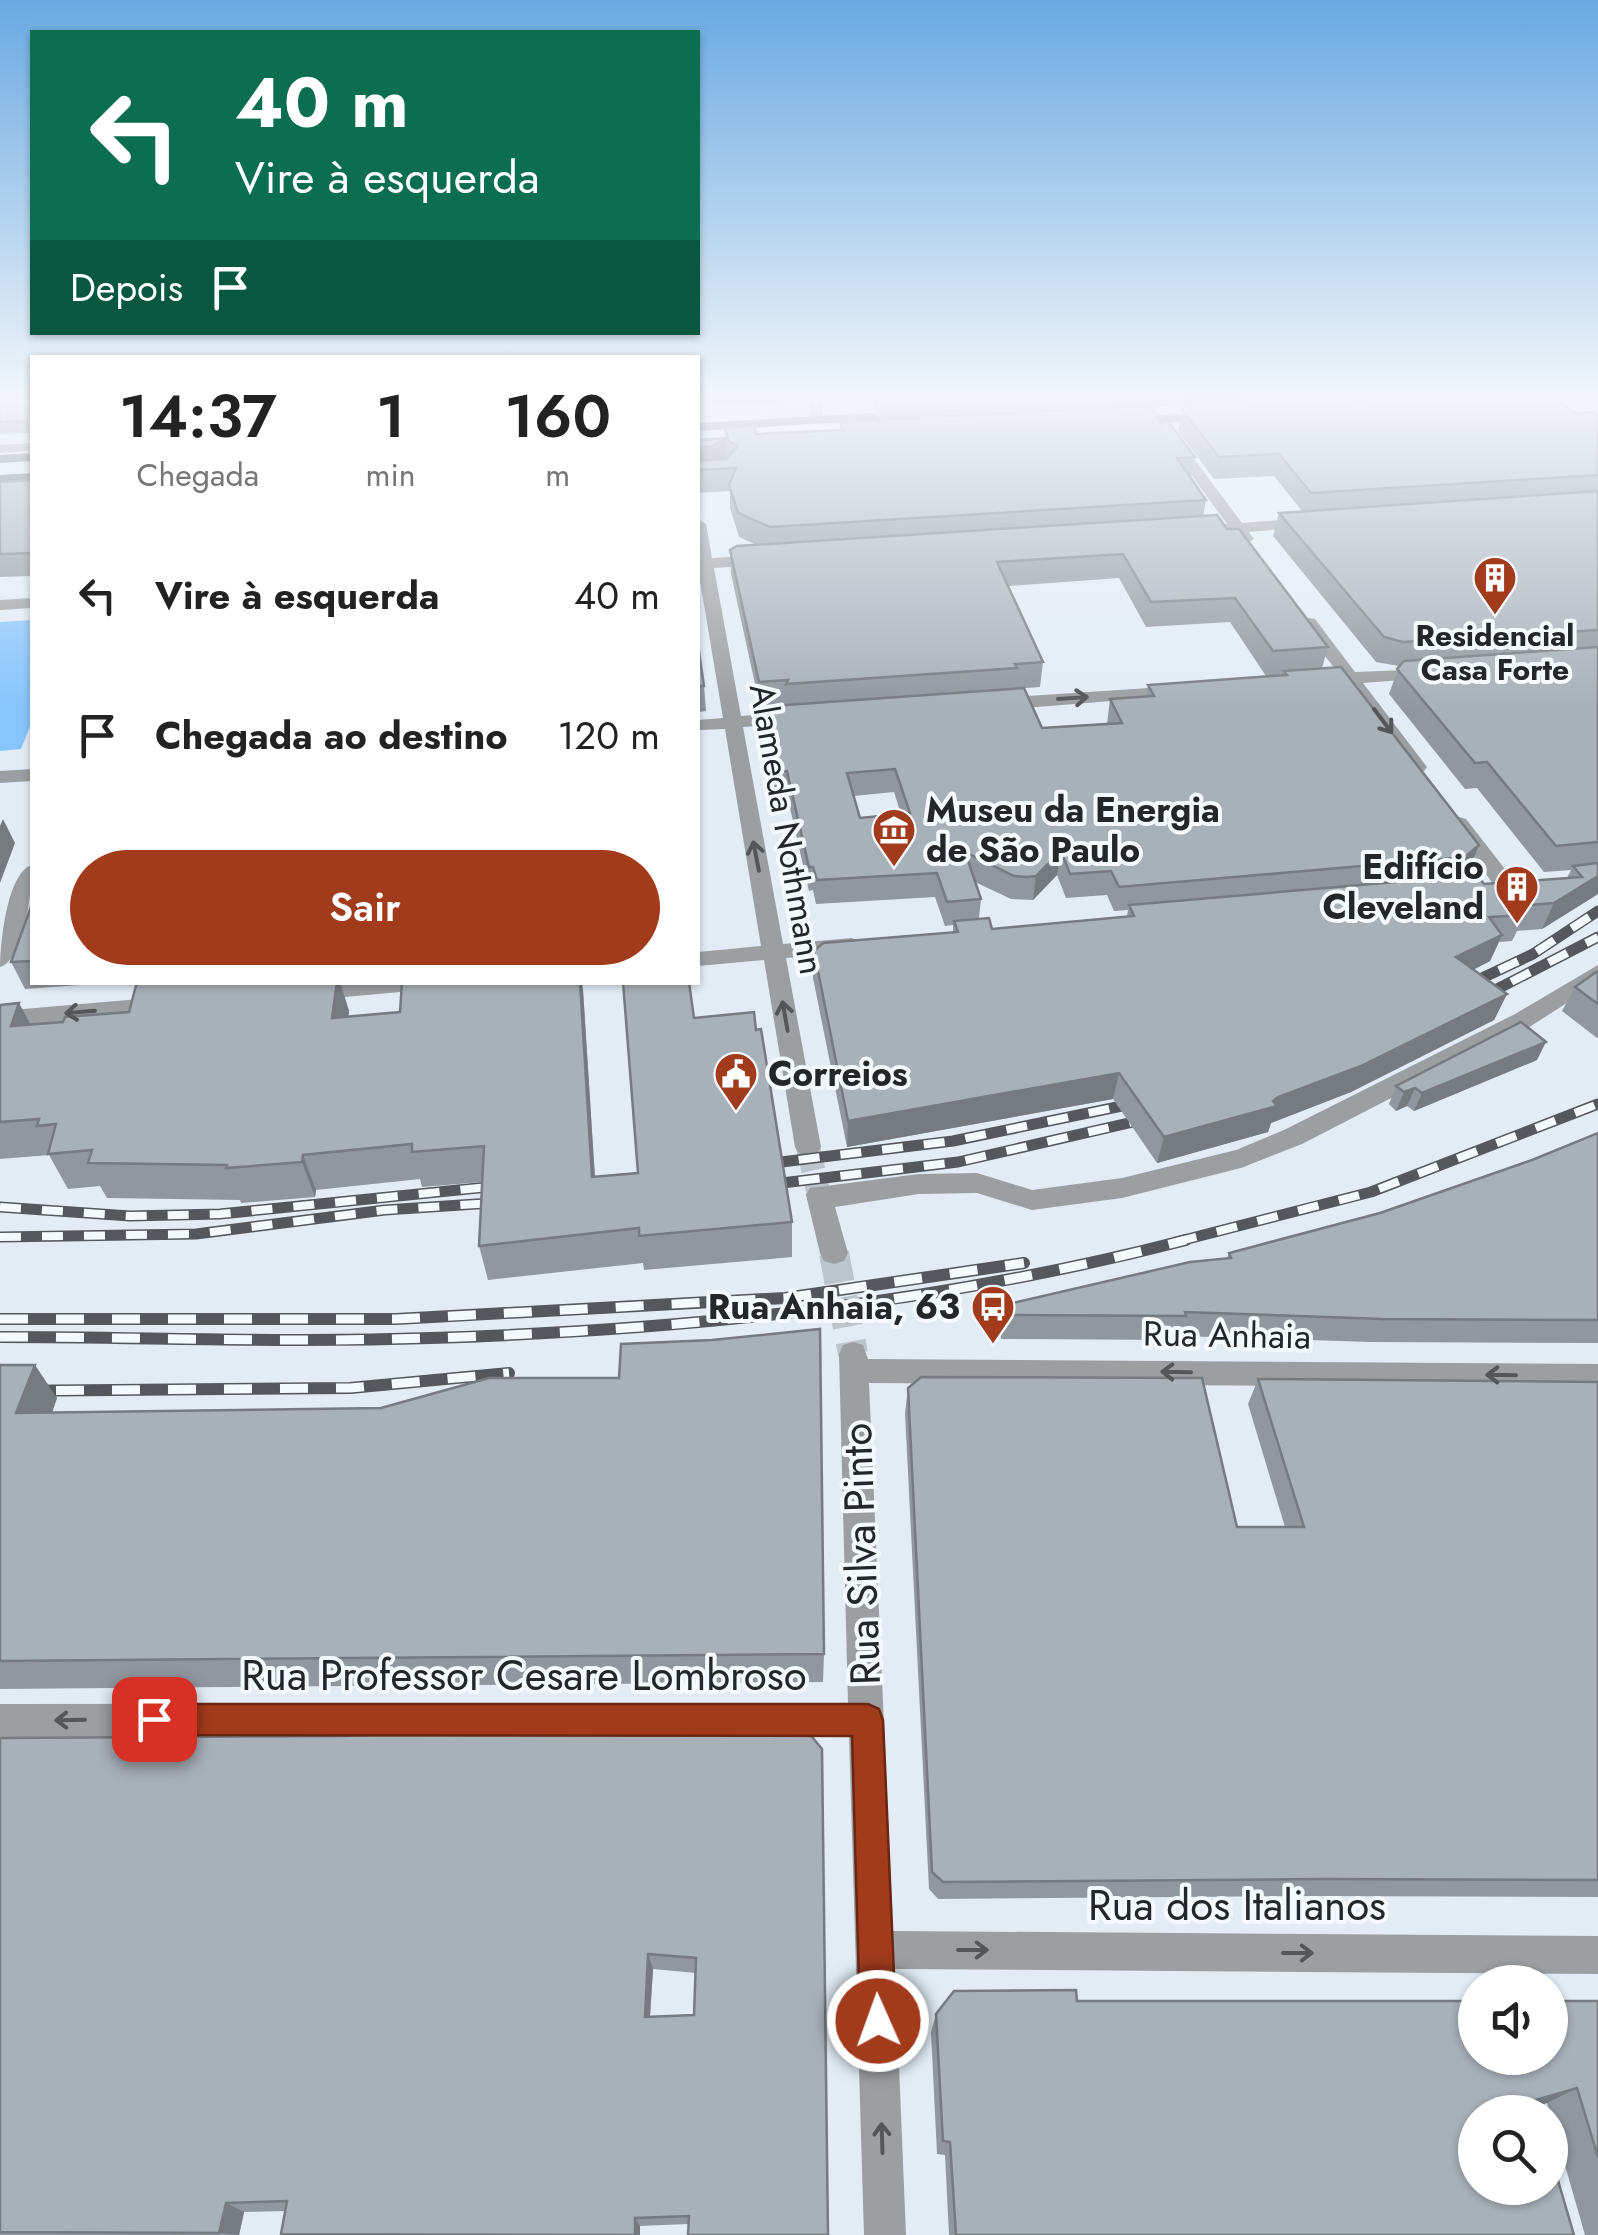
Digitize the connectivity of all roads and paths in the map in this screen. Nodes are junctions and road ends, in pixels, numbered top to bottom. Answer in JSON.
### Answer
{"nodes":[{"id":1,"x":1217,"y":500,"type":"edge"},
{"id":2,"x":1329,"y":522,"type":"edge"},
{"id":3,"x":1238,"y":528,"type":"junction"},
{"id":4,"x":1180,"y":532,"type":"edge"},
{"id":5,"x":1257,"y":553,"type":"edge"},
{"id":6,"x":788,"y":558,"type":"edge"},
{"id":7,"x":701,"y":564,"type":"edge"},
{"id":8,"x":1292,"y":600,"type":"edge"},
{"id":9,"x":30,"y":603,"type":"edge"},
{"id":10,"x":0,"y":605,"type":"edge"},
{"id":11,"x":1450,"y":672,"type":"edge"},
{"id":12,"x":1351,"y":678,"type":"junction"},
{"id":13,"x":1290,"y":682,"type":"edge"},
{"id":14,"x":1193,"y":690,"type":"edge"},
{"id":15,"x":978,"y":705,"type":"edge"},
{"id":16,"x":821,"y":716,"type":"edge"},
{"id":17,"x":731,"y":723,"type":"junction"},
{"id":18,"x":700,"y":726,"type":"edge"},
{"id":19,"x":30,"y":775,"type":"edge"},
{"id":20,"x":0,"y":778,"type":"edge"},
{"id":21,"x":1428,"y":781,"type":"edge"},
{"id":22,"x":1451,"y":812,"type":"edge"},
{"id":23,"x":30,"y":877,"type":"edge"},
{"id":24,"x":1534,"y":884,"type":"edge"},
{"id":25,"x":870,"y":943,"type":"edge"},
{"id":26,"x":774,"y":952,"type":"junction"},
{"id":27,"x":700,"y":958,"type":"edge"},
{"id":28,"x":0,"y":960,"type":"edge"},
{"id":29,"x":1598,"y":973,"type":"edge"},
{"id":30,"x":363,"y":985,"type":"edge"},
{"id":31,"x":324,"y":987,"type":"edge"},
{"id":32,"x":286,"y":994,"type":"edge"},
{"id":33,"x":189,"y":1003,"type":"edge"},
{"id":34,"x":0,"y":1019,"type":"edge"},
{"id":35,"x":808,"y":1146,"type":"tunnel mouth"},
{"id":36,"x":834,"y":1253,"type":"tunnel mouth"},
{"id":37,"x":854,"y":1362,"type":"joint"},
{"id":38,"x":1598,"y":1376,"type":"edge"},
{"id":39,"x":868,"y":1720,"type":"junction"},
{"id":40,"x":0,"y":1721,"type":"edge"},
{"id":41,"x":876,"y":1950,"type":"junction"},
{"id":42,"x":1598,"y":1955,"type":"edge"},
{"id":43,"x":885,"y":2235,"type":"edge"}],
"edges":[{"from":1,"to":3,"type":"street"},
{"from":2,"to":3,"type":"street"},
{"from":3,"to":4,"type":"street"},
{"from":3,"to":5,"type":"street"},
{"from":6,"to":7,"type":"street"},
{"from":7,"to":17,"type":"street","name":"Alameda Nothmann"},
{"from":8,"to":12,"type":"street"},
{"from":9,"to":10,"type":"street"},
{"from":11,"to":12,"type":"street"},
{"from":12,"to":13,"type":"street"},
{"from":12,"to":21,"type":"street","one_way":true},
{"from":15,"to":14,"type":"street","one_way":true},
{"from":16,"to":17,"type":"street"},
{"from":17,"to":18,"type":"street"},
{"from":26,"to":17,"type":"street","name":"Alameda Nothmann","one_way":true},
{"from":19,"to":20,"type":"street"},
{"from":22,"to":24,"type":"street"},
{"from":23,"to":28,"type":"street"},
{"from":25,"to":26,"type":"street"},
{"from":26,"to":27,"type":"street"},
{"from":35,"to":26,"type":"street","name":"Alameda Nothmann","one_way":true},
{"from":29,"to":36,"type":"street"},
{"from":30,"to":31,"type":"street"},
{"from":31,"to":32,"type":"street"},
{"from":33,"to":34,"type":"street","one_way":true},
{"from":38,"to":37,"type":"street","name":"Rua Anhaia","one_way":true},
{"from":37,"to":39,"type":"street","name":"Rua Silva Pinto"},
{"from":39,"to":40,"type":"street","name":"Rua Professor Cesare Lombroso","one_way":true},
{"from":39,"to":41,"type":"street","name":"Rua Silva Pinto"},
{"from":41,"to":42,"type":"street","name":"Rua dos Italianos","one_way":true},
{"from":43,"to":41,"type":"street","name":"Rua Silva Pinto","one_way":true}]}
